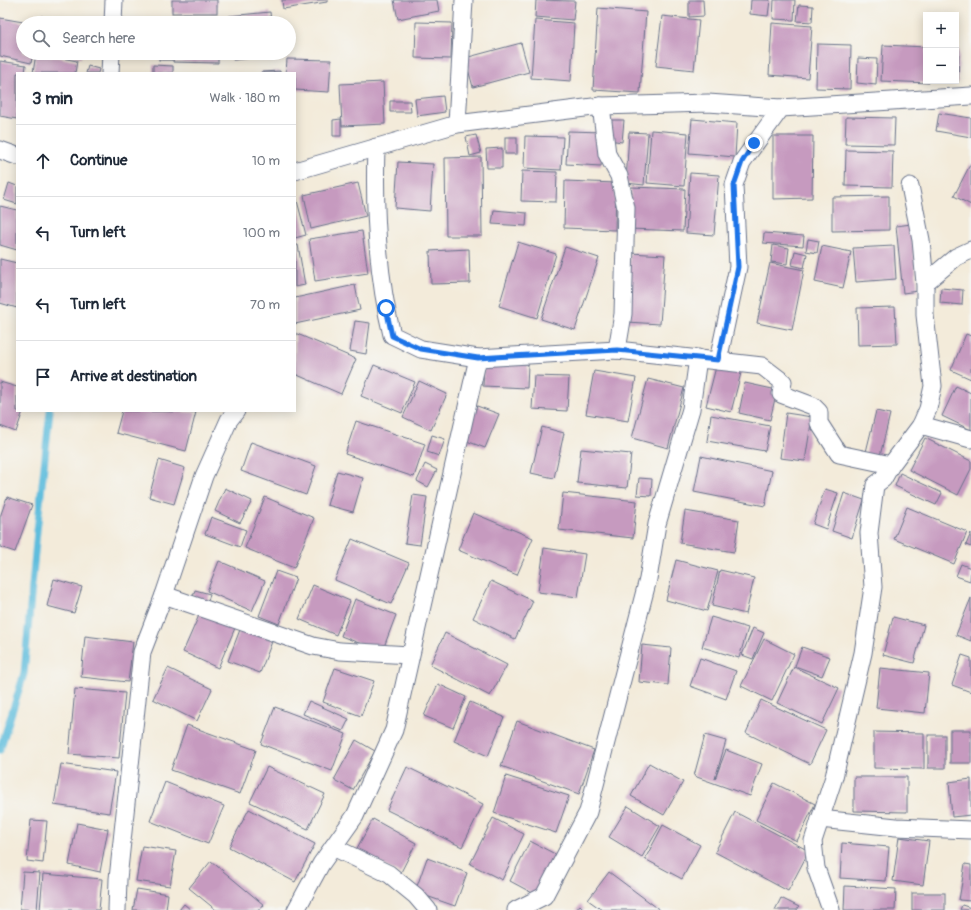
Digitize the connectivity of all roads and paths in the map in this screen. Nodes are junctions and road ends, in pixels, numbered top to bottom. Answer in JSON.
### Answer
{"nodes":[{"id":1,"x":114,"y":0,"type":"edge"},
{"id":2,"x":464,"y":0,"type":"edge"},
{"id":3,"x":113,"y":16,"type":"edge"},
{"id":4,"x":111,"y":60,"type":"edge"},
{"id":5,"x":110,"y":72,"type":"edge"},
{"id":6,"x":971,"y":96,"type":"edge"},
{"id":7,"x":601,"y":106,"type":"junction"},
{"id":8,"x":781,"y":108,"type":"junction"},
{"id":9,"x":457,"y":124,"type":"junction"},
{"id":10,"x":376,"y":147,"type":"junction"},
{"id":11,"x":0,"y":150,"type":"edge"},
{"id":12,"x":16,"y":156,"type":"edge"},
{"id":13,"x":296,"y":171,"type":"edge"},
{"id":14,"x":910,"y":186,"type":"dead end"},
{"id":15,"x":971,"y":250,"type":"edge"},
{"id":16,"x":925,"y":283,"type":"junction"},
{"id":17,"x":617,"y":350,"type":"junction"},
{"id":18,"x":478,"y":358,"type":"junction"},
{"id":19,"x":698,"y":358,"type":"junction"},
{"id":20,"x":718,"y":360,"type":"junction"},
{"id":21,"x":235,"y":412,"type":"edge"},
{"id":22,"x":921,"y":425,"type":"junction"},
{"id":23,"x":971,"y":440,"type":"edge"},
{"id":24,"x":891,"y":466,"type":"junction"},
{"id":25,"x":164,"y":595,"type":"junction"},
{"id":26,"x":410,"y":655,"type":"junction"},
{"id":27,"x":820,"y":819,"type":"junction"},
{"id":28,"x":971,"y":830,"type":"edge"},
{"id":29,"x":333,"y":847,"type":"junction"},
{"id":30,"x":542,"y":903,"type":"edge"},
{"id":31,"x":117,"y":910,"type":"edge"},
{"id":32,"x":296,"y":910,"type":"edge"},
{"id":33,"x":428,"y":910,"type":"edge"},
{"id":34,"x":516,"y":910,"type":"edge"},
{"id":35,"x":831,"y":910,"type":"edge"}],
"edges":[{"from":1,"to":3,"type":"street"},
{"from":2,"to":9,"type":"street"},
{"from":4,"to":5,"type":"street"},
{"from":6,"to":8,"type":"street"},
{"from":7,"to":8,"type":"street"},
{"from":7,"to":9,"type":"street"},
{"from":7,"to":17,"type":"street"},
{"from":8,"to":20,"type":"street"},
{"from":9,"to":10,"type":"street"},
{"from":10,"to":13,"type":"street"},
{"from":10,"to":18,"type":"street"},
{"from":11,"to":12,"type":"street"},
{"from":14,"to":16,"type":"street"},
{"from":15,"to":16,"type":"street"},
{"from":16,"to":22,"type":"street"},
{"from":17,"to":18,"type":"street"},
{"from":17,"to":19,"type":"street"},
{"from":18,"to":26,"type":"street"},
{"from":19,"to":20,"type":"street"},
{"from":19,"to":30,"type":"street"},
{"from":20,"to":24,"type":"street"},
{"from":21,"to":25,"type":"street"},
{"from":22,"to":23,"type":"street"},
{"from":22,"to":24,"type":"street"},
{"from":24,"to":27,"type":"street"},
{"from":25,"to":26,"type":"street"},
{"from":25,"to":31,"type":"street"},
{"from":26,"to":29,"type":"street"},
{"from":27,"to":28,"type":"street"},
{"from":27,"to":35,"type":"street"},
{"from":29,"to":32,"type":"street"},
{"from":29,"to":33,"type":"street"},
{"from":30,"to":34,"type":"street"}]}
